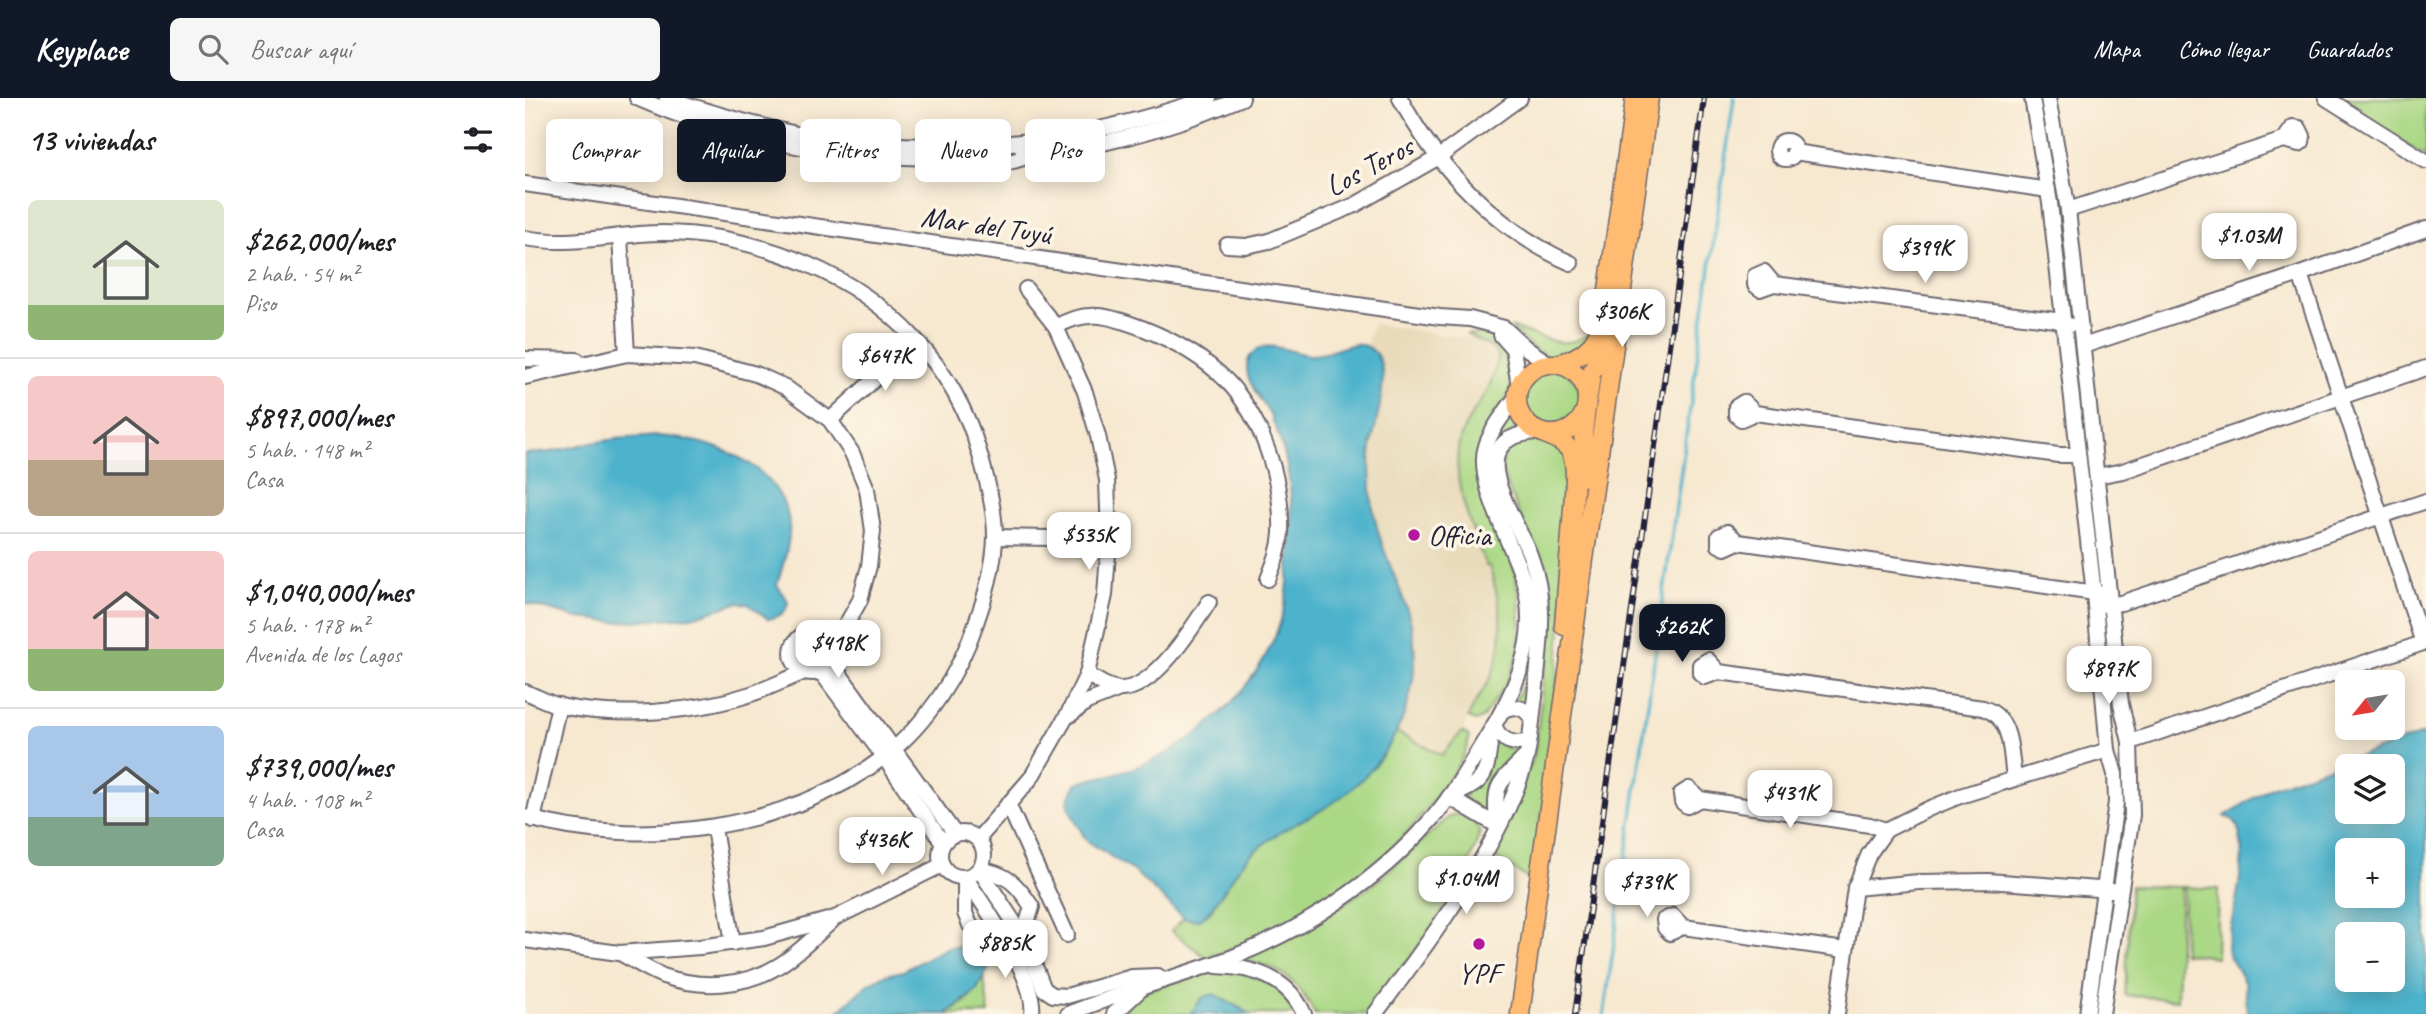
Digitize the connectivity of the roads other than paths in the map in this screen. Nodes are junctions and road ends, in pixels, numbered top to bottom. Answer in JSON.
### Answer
{"nodes":[{"id":1,"x":637,"y":98,"type":"edge"},
{"id":2,"x":667,"y":98,"type":"edge"},
{"id":3,"x":1209,"y":98,"type":"edge"},
{"id":4,"x":1243,"y":98,"type":"edge"},
{"id":5,"x":1400,"y":98,"type":"edge"},
{"id":6,"x":1520,"y":98,"type":"edge"},
{"id":7,"x":1635,"y":98,"type":"edge"},
{"id":8,"x":1649,"y":98,"type":"edge"},
{"id":9,"x":2032,"y":98,"type":"edge"},
{"id":10,"x":2048,"y":98,"type":"edge"},
{"id":11,"x":2326,"y":98,"type":"edge"},
{"id":12,"x":1191,"y":111,"type":"junction"},
{"id":13,"x":2284,"y":140,"type":"dead end"},
{"id":14,"x":800,"y":141,"type":"joint"},
{"id":15,"x":901,"y":143,"type":"edge"},
{"id":16,"x":1794,"y":152,"type":"dead end"},
{"id":17,"x":1439,"y":158,"type":"junction"},
{"id":18,"x":2426,"y":161,"type":"edge"},
{"id":19,"x":2063,"y":180,"type":"junction"},
{"id":20,"x":525,"y":184,"type":"edge"},
{"id":21,"x":2048,"y":192,"type":"junction"},
{"id":22,"x":2067,"y":205,"type":"junction"},
{"id":23,"x":2426,"y":229,"type":"edge"},
{"id":24,"x":620,"y":237,"type":"junction"},
{"id":25,"x":525,"y":238,"type":"edge"},
{"id":26,"x":1227,"y":245,"type":"dead end"},
{"id":27,"x":1571,"y":263,"type":"dead end"},
{"id":28,"x":2300,"y":274,"type":"junction"},
{"id":29,"x":1774,"y":284,"type":"dead end"},
{"id":30,"x":1621,"y":288,"type":"junction"},
{"id":31,"x":1027,"y":289,"type":"dead end"},
{"id":32,"x":1440,"y":317,"type":"junction"},
{"id":33,"x":2065,"y":324,"type":"junction"},
{"id":34,"x":1056,"y":327,"type":"junction"},
{"id":35,"x":2081,"y":328,"type":"junction"},
{"id":36,"x":916,"y":341,"type":"junction"},
{"id":37,"x":2083,"y":346,"type":"junction"},
{"id":38,"x":620,"y":355,"type":"junction"},
{"id":39,"x":525,"y":359,"type":"edge"},
{"id":40,"x":1553,"y":364,"type":"junction"},
{"id":41,"x":2426,"y":368,"type":"edge"},
{"id":42,"x":525,"y":377,"type":"edge"},
{"id":43,"x":1518,"y":391,"type":"junction"},
{"id":44,"x":2341,"y":396,"type":"junction"},
{"id":45,"x":1586,"y":405,"type":"junction"},
{"id":46,"x":1755,"y":412,"type":"dead end"},
{"id":47,"x":830,"y":420,"type":"junction"},
{"id":48,"x":1542,"y":433,"type":"junction"},
{"id":49,"x":2094,"y":446,"type":"junction"},
{"id":50,"x":2077,"y":452,"type":"junction"},
{"id":51,"x":2079,"y":470,"type":"junction"},
{"id":52,"x":2097,"y":472,"type":"junction"},
{"id":53,"x":2426,"y":501,"type":"edge"},
{"id":54,"x":2381,"y":516,"type":"junction"},
{"id":55,"x":995,"y":537,"type":"junction"},
{"id":56,"x":1109,"y":539,"type":"junction"},
{"id":57,"x":1738,"y":542,"type":"dead end"},
{"id":58,"x":1268,"y":579,"type":"dead end"},
{"id":59,"x":2094,"y":599,"type":"junction"},
{"id":60,"x":2111,"y":599,"type":"junction"},
{"id":61,"x":1209,"y":602,"type":"dead end"},
{"id":62,"x":847,"y":622,"type":"junction"},
{"id":63,"x":819,"y":634,"type":"junction"},
{"id":64,"x":2425,"y":642,"type":"edge"},
{"id":65,"x":793,"y":659,"type":"junction"},
{"id":66,"x":828,"y":661,"type":"junction"},
{"id":67,"x":1570,"y":662,"type":"junction"},
{"id":68,"x":1719,"y":671,"type":"dead end"},
{"id":69,"x":805,"y":672,"type":"junction"},
{"id":70,"x":1087,"y":674,"type":"junction"},
{"id":71,"x":776,"y":684,"type":"junction"},
{"id":72,"x":1121,"y":689,"type":"junction"},
{"id":73,"x":525,"y":692,"type":"edge"},
{"id":74,"x":559,"y":705,"type":"junction"},
{"id":75,"x":1502,"y":710,"type":"junction"},
{"id":76,"x":1065,"y":719,"type":"junction"},
{"id":77,"x":1532,"y":719,"type":"junction"},
{"id":78,"x":2126,"y":724,"type":"junction"},
{"id":79,"x":1493,"y":728,"type":"junction"},
{"id":80,"x":2107,"y":733,"type":"junction"},
{"id":81,"x":2130,"y":742,"type":"junction"},
{"id":82,"x":1528,"y":748,"type":"junction"},
{"id":83,"x":889,"y":753,"type":"junction"},
{"id":84,"x":2110,"y":755,"type":"junction"},
{"id":85,"x":2131,"y":758,"type":"junction"},
{"id":86,"x":1557,"y":759,"type":"junction"},
{"id":87,"x":2014,"y":778,"type":"junction"},
{"id":88,"x":1449,"y":797,"type":"junction"},
{"id":89,"x":1700,"y":799,"type":"dead end"},
{"id":90,"x":1009,"y":804,"type":"junction"},
{"id":91,"x":529,"y":819,"type":"edge"},
{"id":92,"x":1497,"y":827,"type":"junction"},
{"id":93,"x":714,"y":828,"type":"junction"},
{"id":94,"x":1886,"y":830,"type":"junction"},
{"id":95,"x":955,"y":834,"type":"junction"},
{"id":96,"x":978,"y":839,"type":"junction"},
{"id":97,"x":943,"y":844,"type":"junction"},
{"id":98,"x":942,"y":865,"type":"junction"},
{"id":99,"x":979,"y":869,"type":"junction"},
{"id":100,"x":965,"y":877,"type":"junction"},
{"id":101,"x":1855,"y":888,"type":"junction"},
{"id":102,"x":2104,"y":888,"type":"junction"},
{"id":103,"x":2120,"y":891,"type":"junction"},
{"id":104,"x":835,"y":918,"type":"junction"},
{"id":105,"x":1683,"y":927,"type":"dead end"},
{"id":106,"x":781,"y":933,"type":"junction"},
{"id":107,"x":1067,"y":935,"type":"dead end"},
{"id":108,"x":1023,"y":936,"type":"junction"},
{"id":109,"x":525,"y":940,"type":"edge"},
{"id":110,"x":733,"y":943,"type":"junction"},
{"id":111,"x":1009,"y":944,"type":"junction"},
{"id":112,"x":670,"y":950,"type":"junction"},
{"id":113,"x":1845,"y":950,"type":"junction"},
{"id":114,"x":619,"y":953,"type":"junction"},
{"id":115,"x":793,"y":955,"type":"junction"},
{"id":116,"x":1205,"y":966,"type":"junction"},
{"id":117,"x":662,"y":975,"type":"junction"},
{"id":118,"x":1177,"y":975,"type":"junction"},
{"id":119,"x":1145,"y":986,"type":"junction"},
{"id":120,"x":1032,"y":1014,"type":"edge"},
{"id":121,"x":1068,"y":1014,"type":"edge"},
{"id":122,"x":1114,"y":1014,"type":"edge"},
{"id":123,"x":1304,"y":1014,"type":"edge"},
{"id":124,"x":1375,"y":1014,"type":"edge"},
{"id":125,"x":1520,"y":1014,"type":"edge"},
{"id":126,"x":1837,"y":1014,"type":"edge"},
{"id":127,"x":2087,"y":1014,"type":"edge"},
{"id":128,"x":2102,"y":1014,"type":"edge"}],
"edges":[{"from":1,"to":14,"type":"street"},
{"from":2,"to":14,"type":"street"},
{"from":3,"to":12,"type":"street"},
{"from":4,"to":12,"type":"street"},
{"from":5,"to":17,"type":"street"},
{"from":6,"to":17,"type":"street","name":"Los Teros"},
{"from":7,"to":40,"type":"main road"},
{"from":8,"to":30,"type":"main road"},
{"from":9,"to":21,"type":"street"},
{"from":10,"to":19,"type":"street"},
{"from":11,"to":18,"type":"street"},
{"from":12,"to":15,"type":"street"},
{"from":13,"to":22,"type":"street"},
{"from":16,"to":21,"type":"street"},
{"from":17,"to":26,"type":"street","name":"Los Teros"},
{"from":17,"to":27,"type":"street"},
{"from":19,"to":21,"type":"street"},
{"from":19,"to":22,"type":"street"},
{"from":20,"to":32,"type":"street","name":"Mar del Tuyú"},
{"from":21,"to":22,"type":"street"},
{"from":21,"to":33,"type":"street"},
{"from":22,"to":35,"type":"street"},
{"from":23,"to":28,"type":"street"},
{"from":24,"to":25,"type":"street"},
{"from":24,"to":36,"type":"street"},
{"from":24,"to":38,"type":"street"},
{"from":28,"to":37,"type":"street"},
{"from":28,"to":44,"type":"street"},
{"from":29,"to":33,"type":"street"},
{"from":30,"to":45,"type":"main road"},
{"from":30,"to":67,"type":"main road"},
{"from":31,"to":34,"type":"street"},
{"from":32,"to":40,"type":"street"},
{"from":32,"to":43,"type":"street"},
{"from":33,"to":35,"type":"street"},
{"from":33,"to":50,"type":"street"},
{"from":34,"to":56,"type":"street"},
{"from":34,"to":58,"type":"street"},
{"from":35,"to":37,"type":"street"},
{"from":36,"to":47,"type":"street"},
{"from":36,"to":55,"type":"street"},
{"from":37,"to":49,"type":"street"},
{"from":38,"to":39,"type":"street"},
{"from":38,"to":42,"type":"street"},
{"from":38,"to":47,"type":"street"},
{"from":40,"to":43,"type":"main road"},
{"from":40,"to":45,"type":"main road"},
{"from":41,"to":44,"type":"street"},
{"from":43,"to":48,"type":"main road"},
{"from":43,"to":75,"type":"street"},
{"from":44,"to":52,"type":"street"},
{"from":44,"to":54,"type":"street"},
{"from":45,"to":48,"type":"main road"},
{"from":45,"to":67,"type":"main road"},
{"from":46,"to":50,"type":"street"},
{"from":47,"to":62,"type":"street"},
{"from":48,"to":77,"type":"street"},
{"from":48,"to":86,"type":"main road"},
{"from":49,"to":50,"type":"street"},
{"from":49,"to":52,"type":"street"},
{"from":50,"to":51,"type":"street"},
{"from":51,"to":52,"type":"street"},
{"from":51,"to":59,"type":"street"},
{"from":52,"to":60,"type":"street"},
{"from":53,"to":54,"type":"street"},
{"from":54,"to":60,"type":"street"},
{"from":54,"to":64,"type":"street"},
{"from":55,"to":56,"type":"street"},
{"from":55,"to":83,"type":"street"},
{"from":56,"to":70,"type":"street"},
{"from":57,"to":59,"type":"street"},
{"from":59,"to":60,"type":"street"},
{"from":59,"to":80,"type":"street"},
{"from":60,"to":78,"type":"street"},
{"from":61,"to":72,"type":"street"},
{"from":62,"to":63,"type":"street"},
{"from":62,"to":66,"type":"street"},
{"from":63,"to":65,"type":"street"},
{"from":63,"to":66,"type":"street"},
{"from":64,"to":81,"type":"street"},
{"from":65,"to":69,"type":"street"},
{"from":65,"to":71,"type":"street"},
{"from":66,"to":69,"type":"street"},
{"from":66,"to":83,"type":"street"},
{"from":67,"to":86,"type":"main road"},
{"from":68,"to":87,"type":"street"},
{"from":69,"to":71,"type":"street"},
{"from":70,"to":72,"type":"street"},
{"from":70,"to":76,"type":"street"},
{"from":71,"to":74,"type":"street"},
{"from":72,"to":76,"type":"street"},
{"from":73,"to":74,"type":"street"},
{"from":74,"to":91,"type":"street"},
{"from":75,"to":77,"type":"street"},
{"from":75,"to":79,"type":"street"},
{"from":76,"to":90,"type":"street"},
{"from":77,"to":82,"type":"street"},
{"from":78,"to":80,"type":"street"},
{"from":78,"to":81,"type":"street"},
{"from":79,"to":82,"type":"street"},
{"from":79,"to":88,"type":"street"},
{"from":80,"to":84,"type":"street"},
{"from":81,"to":85,"type":"street"},
{"from":82,"to":92,"type":"street"},
{"from":83,"to":93,"type":"street"},
{"from":83,"to":95,"type":"street"},
{"from":83,"to":97,"type":"street"},
{"from":84,"to":85,"type":"street"},
{"from":84,"to":87,"type":"street"},
{"from":84,"to":102,"type":"street"},
{"from":85,"to":103,"type":"street"},
{"from":86,"to":125,"type":"main road"},
{"from":87,"to":94,"type":"street"},
{"from":88,"to":92,"type":"street"},
{"from":88,"to":116,"type":"street"},
{"from":89,"to":94,"type":"street"},
{"from":90,"to":96,"type":"street"},
{"from":90,"to":107,"type":"street"},
{"from":91,"to":93,"type":"street"},
{"from":92,"to":124,"type":"street"},
{"from":93,"to":110,"type":"street"},
{"from":94,"to":101,"type":"street"},
{"from":95,"to":96,"type":"street"},
{"from":95,"to":97,"type":"street"},
{"from":96,"to":99,"type":"street"},
{"from":97,"to":98,"type":"street"},
{"from":98,"to":100,"type":"street"},
{"from":98,"to":104,"type":"street"},
{"from":99,"to":100,"type":"street"},
{"from":99,"to":108,"type":"street"},
{"from":99,"to":108,"type":"street"},
{"from":100,"to":111,"type":"street"},
{"from":100,"to":111,"type":"street"},
{"from":101,"to":102,"type":"street"},
{"from":101,"to":113,"type":"street"},
{"from":102,"to":103,"type":"street"},
{"from":102,"to":127,"type":"street"},
{"from":103,"to":128,"type":"street"},
{"from":104,"to":106,"type":"street"},
{"from":104,"to":115,"type":"street"},
{"from":105,"to":113,"type":"street"},
{"from":106,"to":110,"type":"street"},
{"from":106,"to":115,"type":"street"},
{"from":108,"to":111,"type":"street"},
{"from":108,"to":118,"type":"street"},
{"from":109,"to":114,"type":"street"},
{"from":110,"to":112,"type":"street"},
{"from":111,"to":120,"type":"street"},
{"from":112,"to":114,"type":"street"},
{"from":112,"to":117,"type":"street"},
{"from":113,"to":126,"type":"street"},
{"from":114,"to":117,"type":"street"},
{"from":115,"to":117,"type":"street"},
{"from":116,"to":118,"type":"street"},
{"from":116,"to":123,"type":"street"},
{"from":118,"to":119,"type":"street"},
{"from":119,"to":121,"type":"street"},
{"from":119,"to":122,"type":"street"}]}
